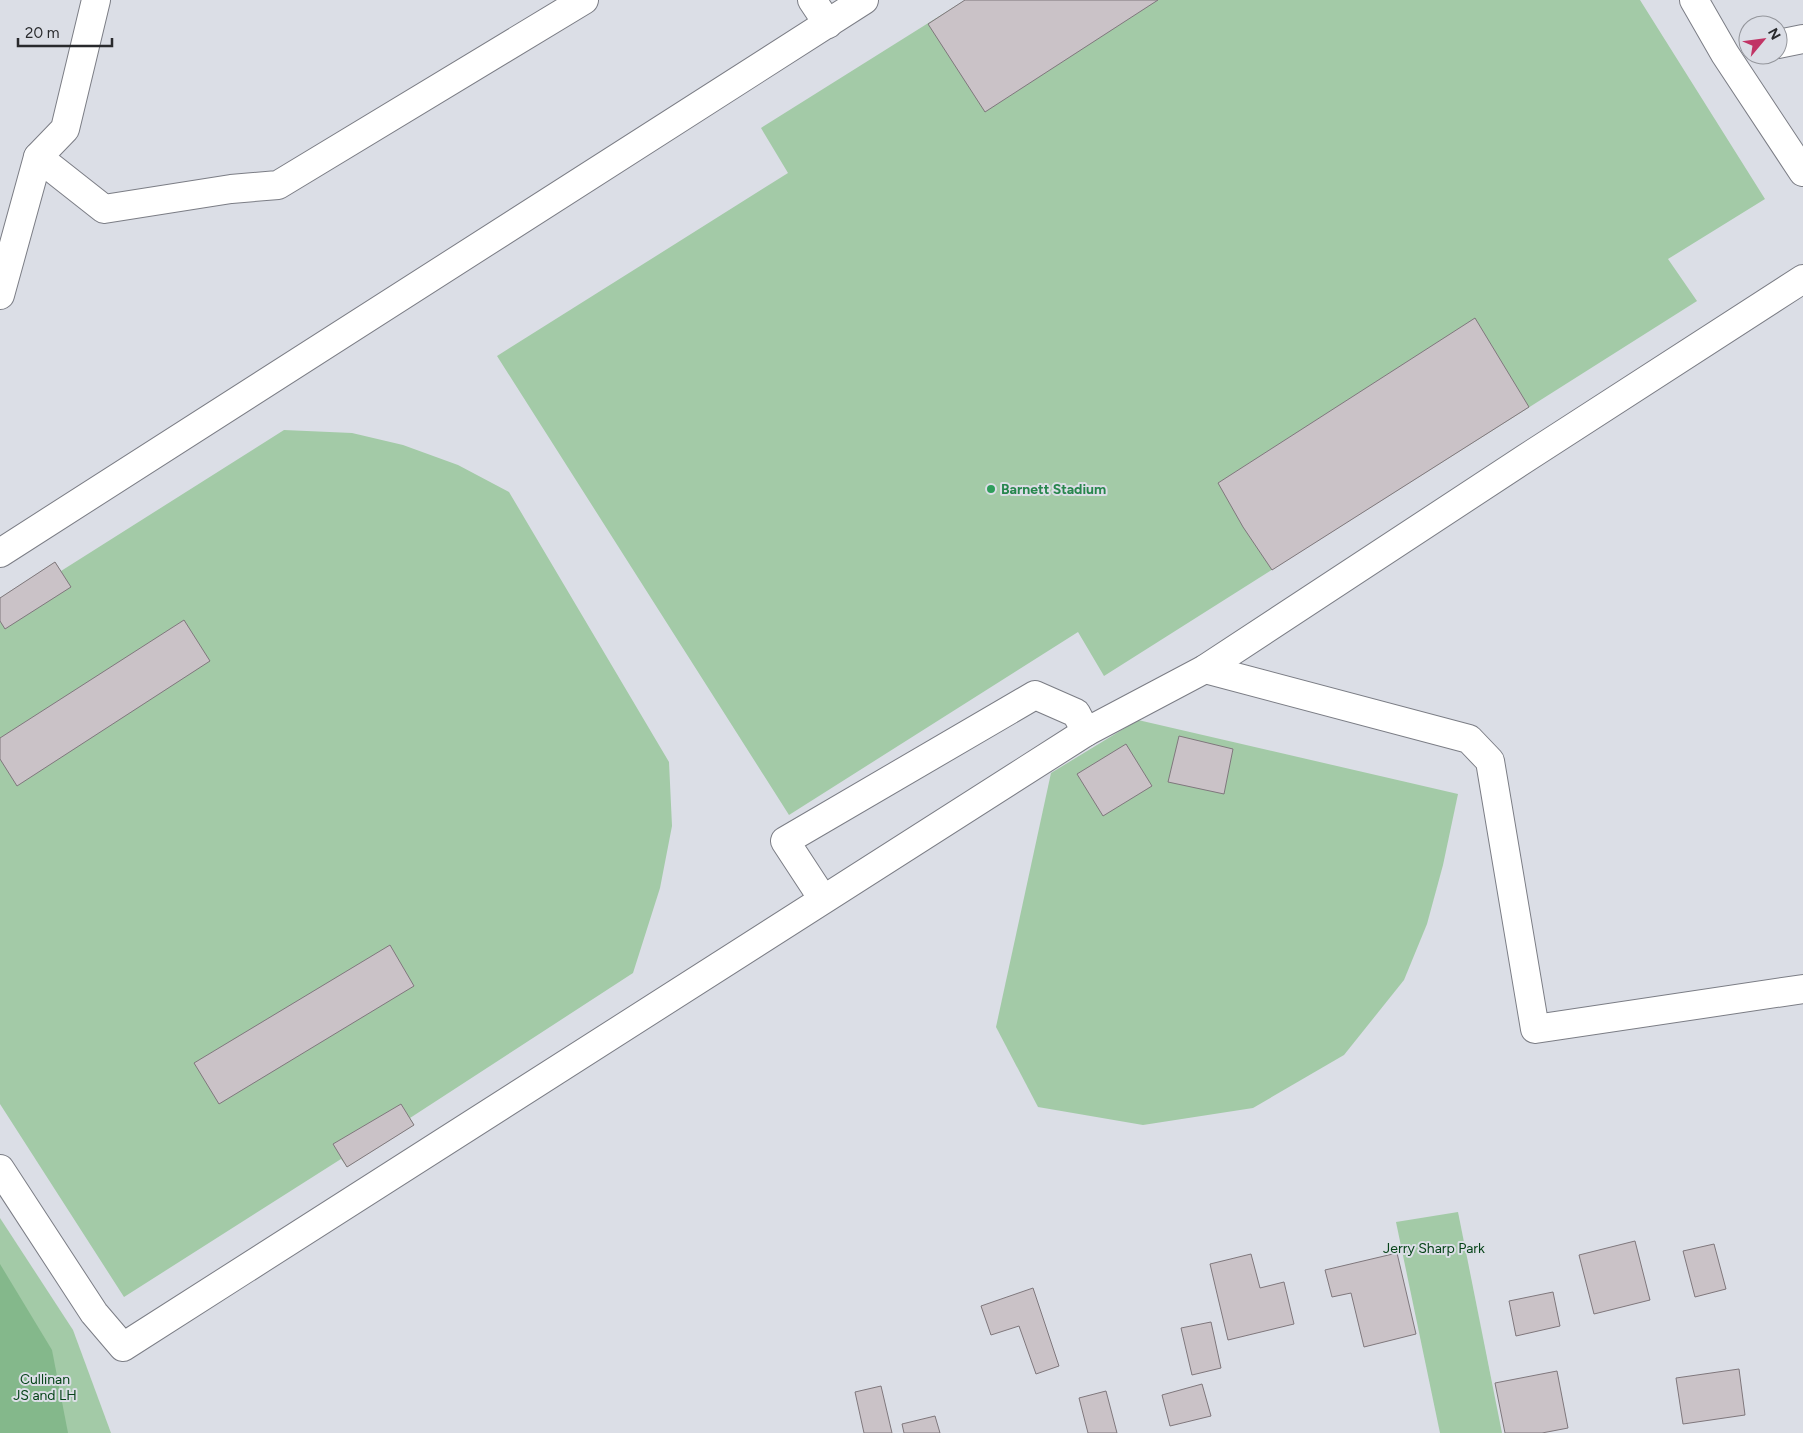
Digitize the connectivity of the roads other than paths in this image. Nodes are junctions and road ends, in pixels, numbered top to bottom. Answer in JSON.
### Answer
{"nodes":[{"id":1,"x":96,"y":0,"type":"edge"},
{"id":2,"x":584,"y":0,"type":"edge"},
{"id":3,"x":812,"y":0,"type":"edge"},
{"id":4,"x":864,"y":0,"type":"edge"},
{"id":5,"x":1694,"y":0,"type":"edge"},
{"id":6,"x":828,"y":24,"type":"junction"},
{"id":7,"x":1803,"y":39,"type":"edge"},
{"id":8,"x":1788,"y":42,"type":"edge"},
{"id":9,"x":1737,"y":52,"type":"edge"},
{"id":10,"x":38,"y":157,"type":"junction"},
{"id":11,"x":1803,"y":172,"type":"edge"},
{"id":12,"x":1803,"y":279,"type":"edge"},
{"id":13,"x":0,"y":295,"type":"edge"},
{"id":14,"x":0,"y":553,"type":"edge"},
{"id":15,"x":1205,"y":669,"type":"junction"},
{"id":16,"x":1086,"y":732,"type":"junction"},
{"id":17,"x":823,"y":899,"type":"junction"},
{"id":18,"x":1803,"y":989,"type":"edge"},
{"id":19,"x":0,"y":1169,"type":"edge"}],
"edges":[{"from":1,"to":10,"type":"lane"},
{"from":2,"to":10,"type":"lane"},
{"from":3,"to":6,"type":"lane"},
{"from":4,"to":6,"type":"lane"},
{"from":5,"to":9,"type":"lane"},
{"from":6,"to":14,"type":"lane"},
{"from":7,"to":8,"type":"lane"},
{"from":9,"to":11,"type":"lane"},
{"from":10,"to":13,"type":"lane"},
{"from":12,"to":15,"type":"lane"},
{"from":15,"to":16,"type":"lane"},
{"from":15,"to":18,"type":"lane"},
{"from":16,"to":17,"type":"lane"},
{"from":16,"to":17,"type":"lane"},
{"from":17,"to":19,"type":"lane"}]}
